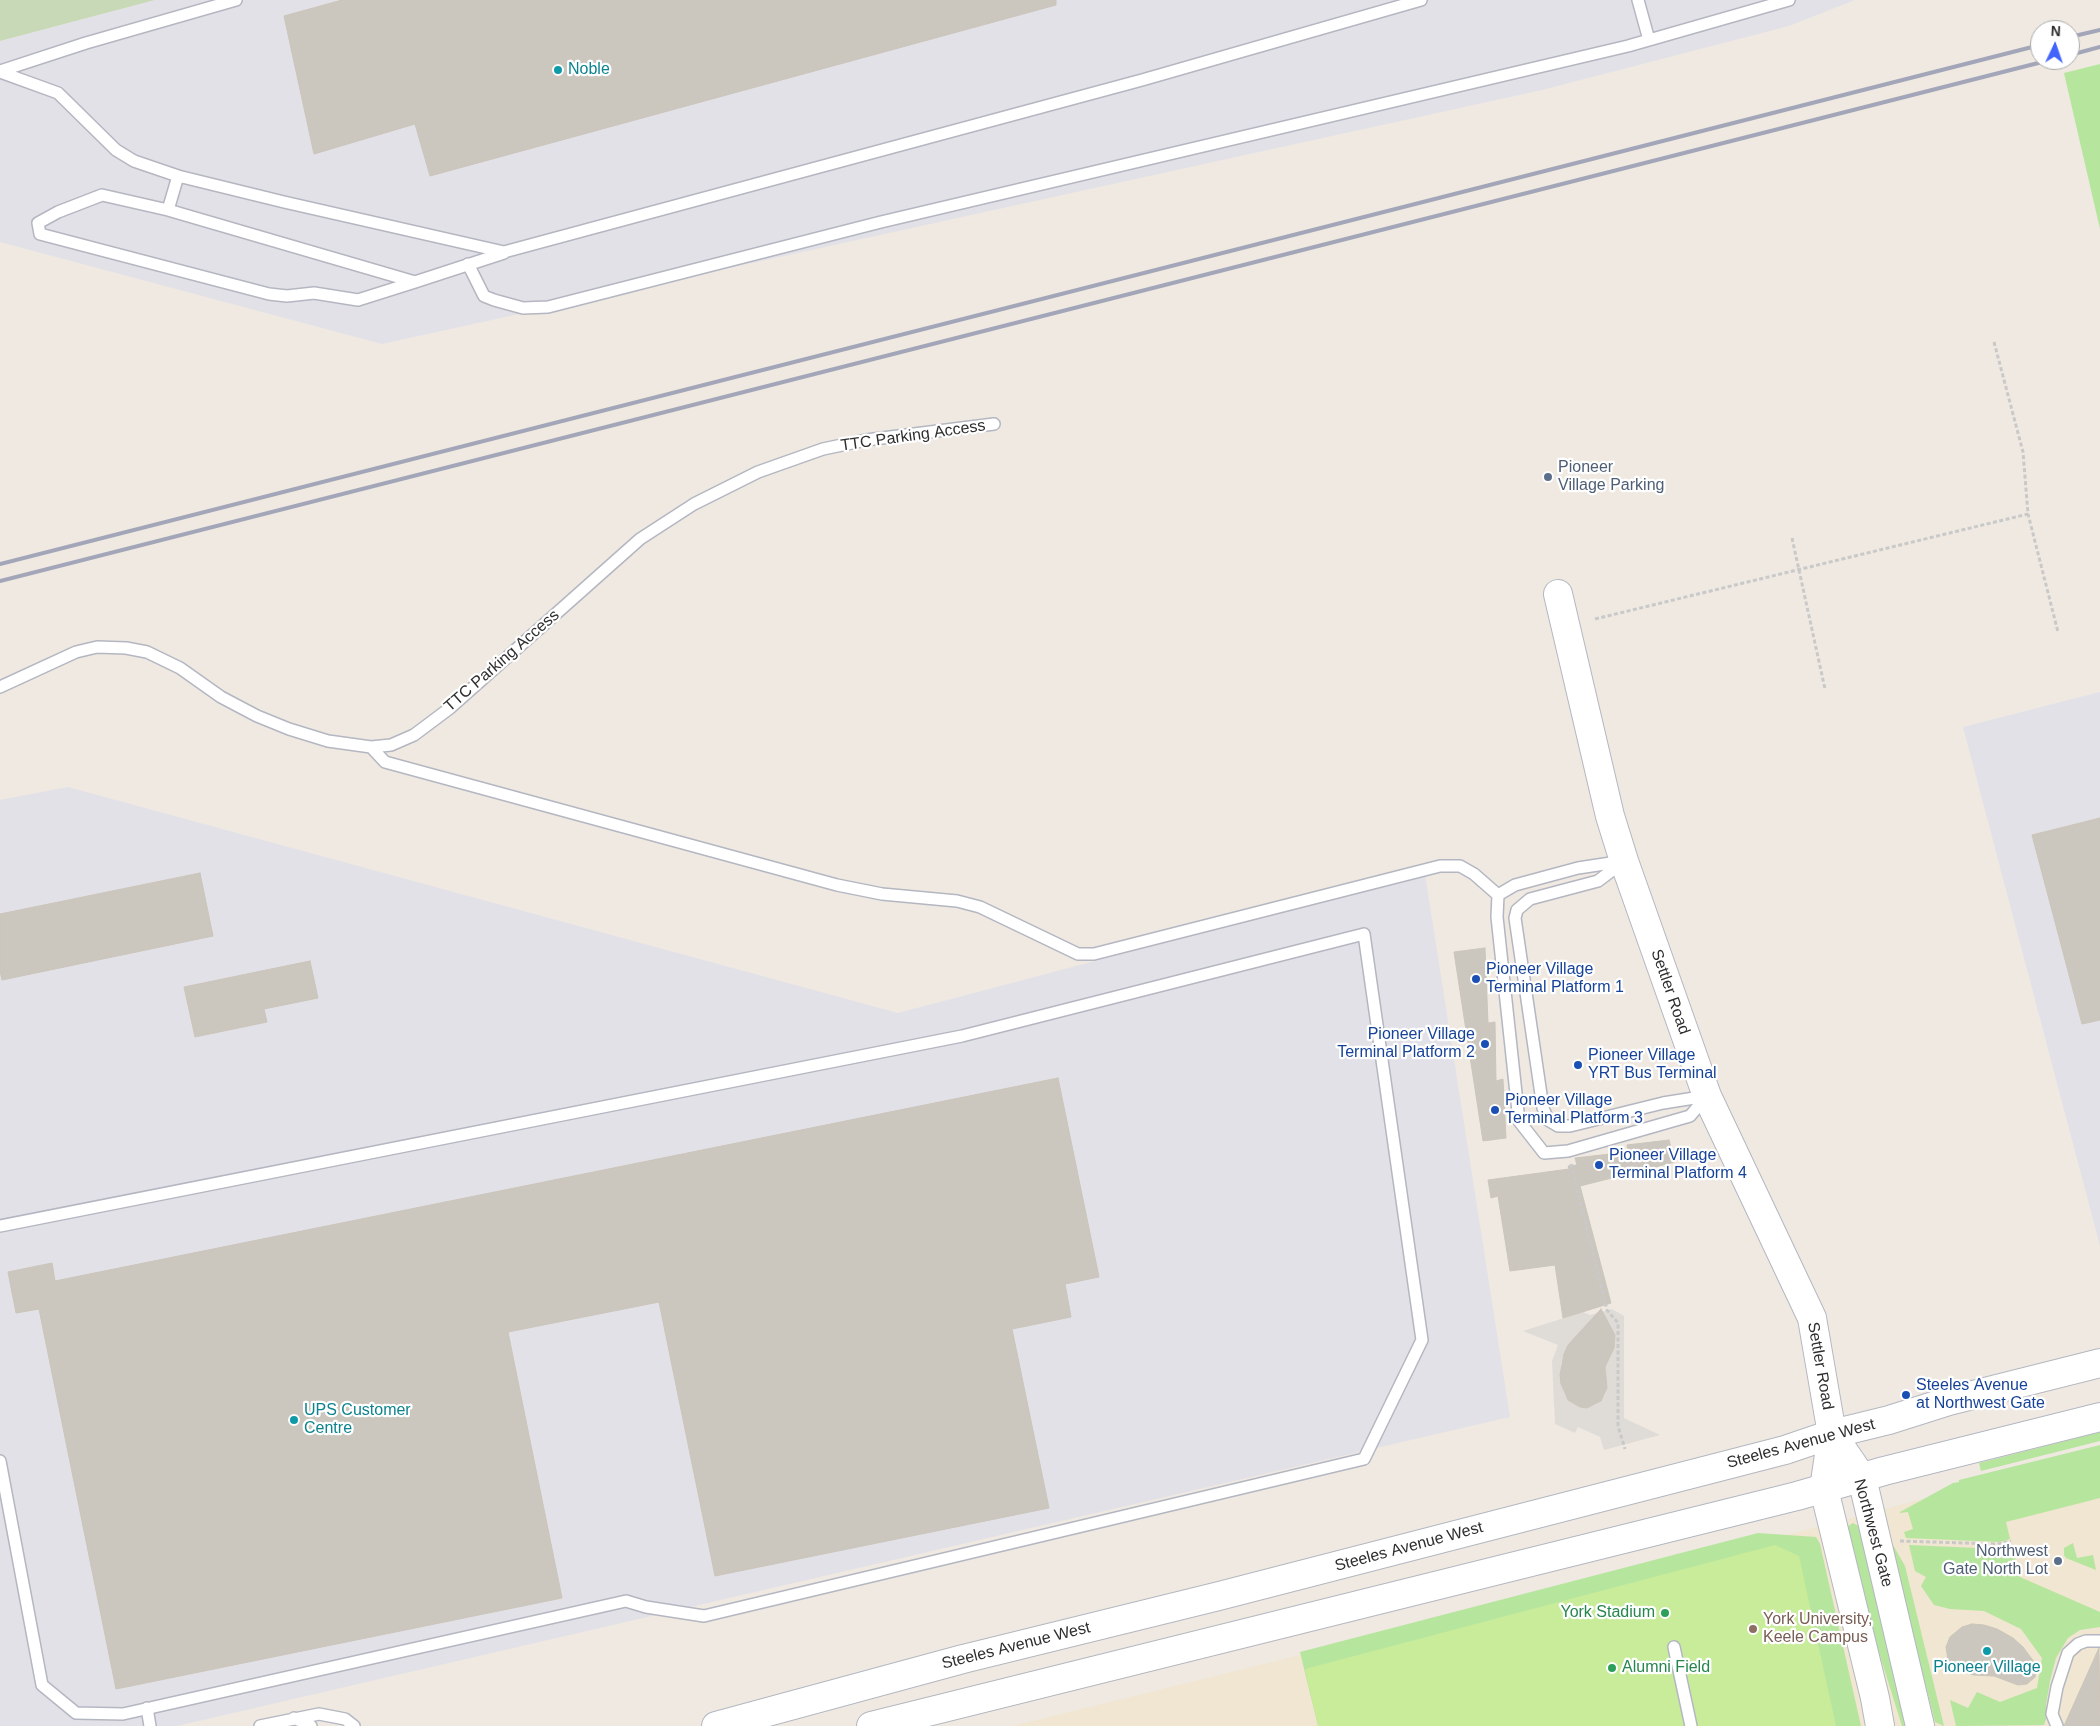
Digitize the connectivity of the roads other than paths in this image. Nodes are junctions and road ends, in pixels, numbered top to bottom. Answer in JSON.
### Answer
{"nodes":[{"id":1,"x":236,"y":0,"type":"edge"},
{"id":2,"x":1421,"y":0,"type":"edge"},
{"id":3,"x":1638,"y":0,"type":"edge"},
{"id":4,"x":1789,"y":0,"type":"edge"},
{"id":5,"x":1649,"y":40,"type":"junction"},
{"id":6,"x":0,"y":72,"type":"edge"},
{"id":7,"x":178,"y":176,"type":"junction"},
{"id":8,"x":168,"y":210,"type":"junction"},
{"id":9,"x":504,"y":252,"type":"junction"},
{"id":10,"x":468,"y":264,"type":"junction"},
{"id":11,"x":415,"y":282,"type":"junction"},
{"id":12,"x":994,"y":424,"type":"dead end"},
{"id":13,"x":1558,"y":594,"type":"dead end"},
{"id":14,"x":0,"y":687,"type":"edge"},
{"id":15,"x":371,"y":747,"type":"junction"},
{"id":16,"x":1624,"y":861,"type":"junction"},
{"id":17,"x":1498,"y":895,"type":"junction"},
{"id":18,"x":1706,"y":1096,"type":"junction"},
{"id":19,"x":0,"y":1226,"type":"edge"},
{"id":20,"x":2100,"y":1363,"type":"edge"},
{"id":21,"x":2100,"y":1417,"type":"edge"},
{"id":22,"x":1832,"y":1434,"type":"junction"},
{"id":23,"x":0,"y":1461,"type":"edge"},
{"id":24,"x":1862,"y":1478,"type":"junction"},
{"id":25,"x":1824,"y":1489,"type":"junction"},
{"id":26,"x":2100,"y":1641,"type":"edge"},
{"id":27,"x":1674,"y":1647,"type":"dead end"},
{"id":28,"x":1876,"y":1698,"type":"junction"},
{"id":29,"x":147,"y":1708,"type":"junction"},
{"id":30,"x":294,"y":1718,"type":"junction"},
{"id":31,"x":150,"y":1726,"type":"edge"},
{"id":32,"x":260,"y":1726,"type":"edge"},
{"id":33,"x":311,"y":1726,"type":"edge"},
{"id":34,"x":354,"y":1726,"type":"edge"},
{"id":35,"x":716,"y":1726,"type":"edge"},
{"id":36,"x":871,"y":1726,"type":"edge"},
{"id":37,"x":1692,"y":1726,"type":"edge"},
{"id":38,"x":1880,"y":1726,"type":"edge"},
{"id":39,"x":1888,"y":1726,"type":"edge"},
{"id":40,"x":1920,"y":1726,"type":"edge"},
{"id":41,"x":2057,"y":1726,"type":"edge"}],
"edges":[{"from":1,"to":6,"type":"lane"},
{"from":2,"to":9,"type":"lane"},
{"from":3,"to":5,"type":"lane"},
{"from":4,"to":5,"type":"lane"},
{"from":5,"to":10,"type":"lane"},
{"from":6,"to":7,"type":"lane"},
{"from":7,"to":8,"type":"lane"},
{"from":7,"to":9,"type":"lane"},
{"from":8,"to":11,"type":"lane"},
{"from":8,"to":11,"type":"lane"},
{"from":9,"to":10,"type":"lane"},
{"from":10,"to":11,"type":"lane"},
{"from":12,"to":15,"type":"lane","name":"TTC Parking Access"},
{"from":13,"to":16,"type":"main road","name":"Settler Road"},
{"from":14,"to":15,"type":"lane","name":"TTC Parking Access"},
{"from":15,"to":17,"type":"lane"},
{"from":16,"to":17,"type":"lane"},
{"from":16,"to":18,"type":"main road","name":"Settler Road"},
{"from":16,"to":18,"type":"lane"},
{"from":17,"to":18,"type":"lane"},
{"from":18,"to":22,"type":"main road","name":"Settler Road"},
{"from":19,"to":29,"type":"lane"},
{"from":20,"to":22,"type":"main road","name":"Steeles Avenue West"},
{"from":21,"to":24,"type":"main road"},
{"from":22,"to":24,"type":"main road","name":"Northwest Gate"},
{"from":22,"to":25,"type":"main road"},
{"from":22,"to":35,"type":"main road","name":"Steeles Avenue West"},
{"from":23,"to":29,"type":"lane"},
{"from":24,"to":25,"type":"main road"},
{"from":24,"to":40,"type":"main road","name":"Northwest Gate"},
{"from":25,"to":28,"type":"main road"},
{"from":25,"to":36,"type":"main road"},
{"from":26,"to":41,"type":"lane"},
{"from":27,"to":37,"type":"lane"},
{"from":28,"to":38,"type":"main road"},
{"from":28,"to":39,"type":"lane"},
{"from":29,"to":31,"type":"lane"},
{"from":30,"to":32,"type":"lane"},
{"from":30,"to":33,"type":"lane"},
{"from":30,"to":34,"type":"lane"}]}
